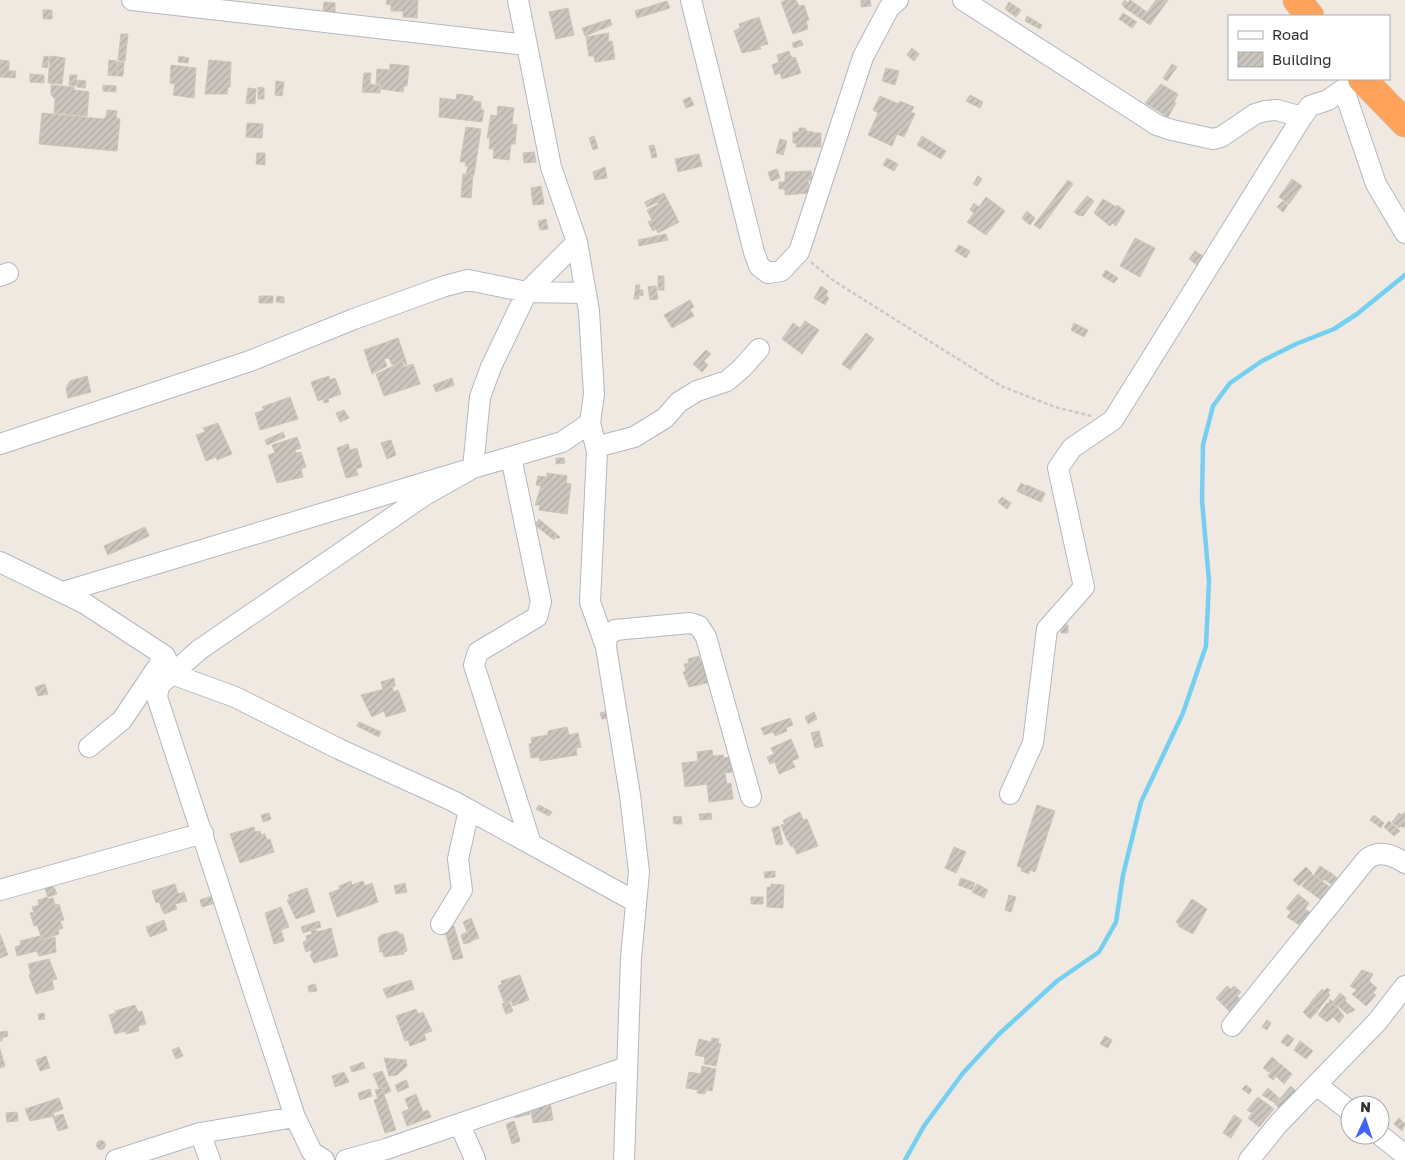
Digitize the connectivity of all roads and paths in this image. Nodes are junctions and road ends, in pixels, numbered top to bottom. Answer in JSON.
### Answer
{"nodes":[{"id":1,"x":132,"y":0,"type":"edge"},
{"id":2,"x":518,"y":0,"type":"edge"},
{"id":3,"x":691,"y":0,"type":"edge"},
{"id":4,"x":898,"y":0,"type":"edge"},
{"id":5,"x":963,"y":0,"type":"edge"},
{"id":6,"x":1297,"y":0,"type":"edge"},
{"id":7,"x":1309,"y":15,"type":"edge"},
{"id":8,"x":526,"y":45,"type":"junction"},
{"id":9,"x":1355,"y":82,"type":"edge"},
{"id":10,"x":1302,"y":117,"type":"junction"},
{"id":11,"x":1405,"y":123,"type":"edge"},
{"id":12,"x":1405,"y":233,"type":"edge"},
{"id":13,"x":577,"y":242,"type":"junction"},
{"id":14,"x":798,"y":252,"type":"junction"},
{"id":15,"x":527,"y":292,"type":"junction"},
{"id":16,"x":586,"y":293,"type":"junction"},
{"id":17,"x":759,"y":349,"type":"dead end"},
{"id":18,"x":1113,"y":420,"type":"junction"},
{"id":19,"x":590,"y":423,"type":"junction"},
{"id":20,"x":0,"y":444,"type":"edge"},
{"id":21,"x":596,"y":447,"type":"junction"},
{"id":22,"x":511,"y":457,"type":"junction"},
{"id":23,"x":473,"y":468,"type":"junction"},
{"id":24,"x":0,"y":562,"type":"edge"},
{"id":25,"x":63,"y":592,"type":"junction"},
{"id":26,"x":606,"y":647,"type":"junction"},
{"id":27,"x":168,"y":665,"type":"junction"},
{"id":28,"x":89,"y":747,"type":"dead end"},
{"id":29,"x":1010,"y":794,"type":"dead end"},
{"id":30,"x":751,"y":797,"type":"dead end"},
{"id":31,"x":469,"y":810,"type":"junction"},
{"id":32,"x":203,"y":833,"type":"junction"},
{"id":33,"x":531,"y":844,"type":"junction"},
{"id":34,"x":1405,"y":863,"type":"edge"},
{"id":35,"x":0,"y":890,"type":"edge"},
{"id":36,"x":636,"y":902,"type":"junction"},
{"id":37,"x":441,"y":924,"type":"dead end"},
{"id":38,"x":1405,"y":986,"type":"edge"},
{"id":39,"x":1232,"y":1026,"type":"dead end"},
{"id":40,"x":627,"y":1067,"type":"junction"},
{"id":41,"x":1318,"y":1086,"type":"junction"},
{"id":42,"x":1340,"y":1103,"type":"edge"},
{"id":43,"x":295,"y":1116,"type":"junction"},
{"id":44,"x":456,"y":1125,"type":"junction"},
{"id":45,"x":200,"y":1133,"type":"junction"},
{"id":46,"x":1390,"y":1143,"type":"edge"},
{"id":47,"x":1405,"y":1155,"type":"edge"},
{"id":48,"x":475,"y":1159,"type":"dead end"},
{"id":49,"x":116,"y":1160,"type":"edge"},
{"id":50,"x":210,"y":1160,"type":"edge"},
{"id":51,"x":324,"y":1160,"type":"edge"},
{"id":52,"x":346,"y":1160,"type":"edge"},
{"id":53,"x":624,"y":1160,"type":"edge"},
{"id":54,"x":1250,"y":1160,"type":"edge"}],
"edges":[{"from":1,"to":8,"type":"street"},
{"from":2,"to":8,"type":"street"},
{"from":3,"to":14,"type":"street"},
{"from":4,"to":14,"type":"street"},
{"from":5,"to":10,"type":"street"},
{"from":6,"to":7,"type":"highway"},
{"from":8,"to":13,"type":"street"},
{"from":9,"to":10,"type":"street"},
{"from":9,"to":11,"type":"highway"},
{"from":9,"to":12,"type":"street"},
{"from":10,"to":18,"type":"street"},
{"from":13,"to":15,"type":"street"},
{"from":13,"to":16,"type":"street"},
{"from":14,"to":18,"type":"path"},
{"from":15,"to":16,"type":"street"},
{"from":15,"to":20,"type":"street"},
{"from":15,"to":23,"type":"street"},
{"from":16,"to":19,"type":"street"},
{"from":17,"to":21,"type":"street"},
{"from":18,"to":29,"type":"street"},
{"from":19,"to":21,"type":"street"},
{"from":19,"to":22,"type":"street"},
{"from":21,"to":26,"type":"street"},
{"from":22,"to":23,"type":"street"},
{"from":22,"to":33,"type":"street"},
{"from":23,"to":25,"type":"street"},
{"from":23,"to":27,"type":"street"},
{"from":24,"to":25,"type":"street"},
{"from":25,"to":27,"type":"street"},
{"from":26,"to":30,"type":"street"},
{"from":26,"to":36,"type":"street"},
{"from":27,"to":28,"type":"street"},
{"from":27,"to":31,"type":"street"},
{"from":27,"to":32,"type":"street"},
{"from":31,"to":33,"type":"street"},
{"from":31,"to":37,"type":"street"},
{"from":32,"to":35,"type":"street"},
{"from":32,"to":43,"type":"street"},
{"from":33,"to":36,"type":"street"},
{"from":34,"to":39,"type":"street"},
{"from":36,"to":40,"type":"street"},
{"from":38,"to":41,"type":"street"},
{"from":40,"to":44,"type":"street"},
{"from":40,"to":53,"type":"street"},
{"from":41,"to":42,"type":"street"},
{"from":41,"to":54,"type":"street"},
{"from":43,"to":45,"type":"street"},
{"from":43,"to":51,"type":"street"},
{"from":44,"to":48,"type":"street"},
{"from":44,"to":52,"type":"street"},
{"from":45,"to":49,"type":"street"},
{"from":45,"to":50,"type":"street"},
{"from":46,"to":47,"type":"street"}]}
